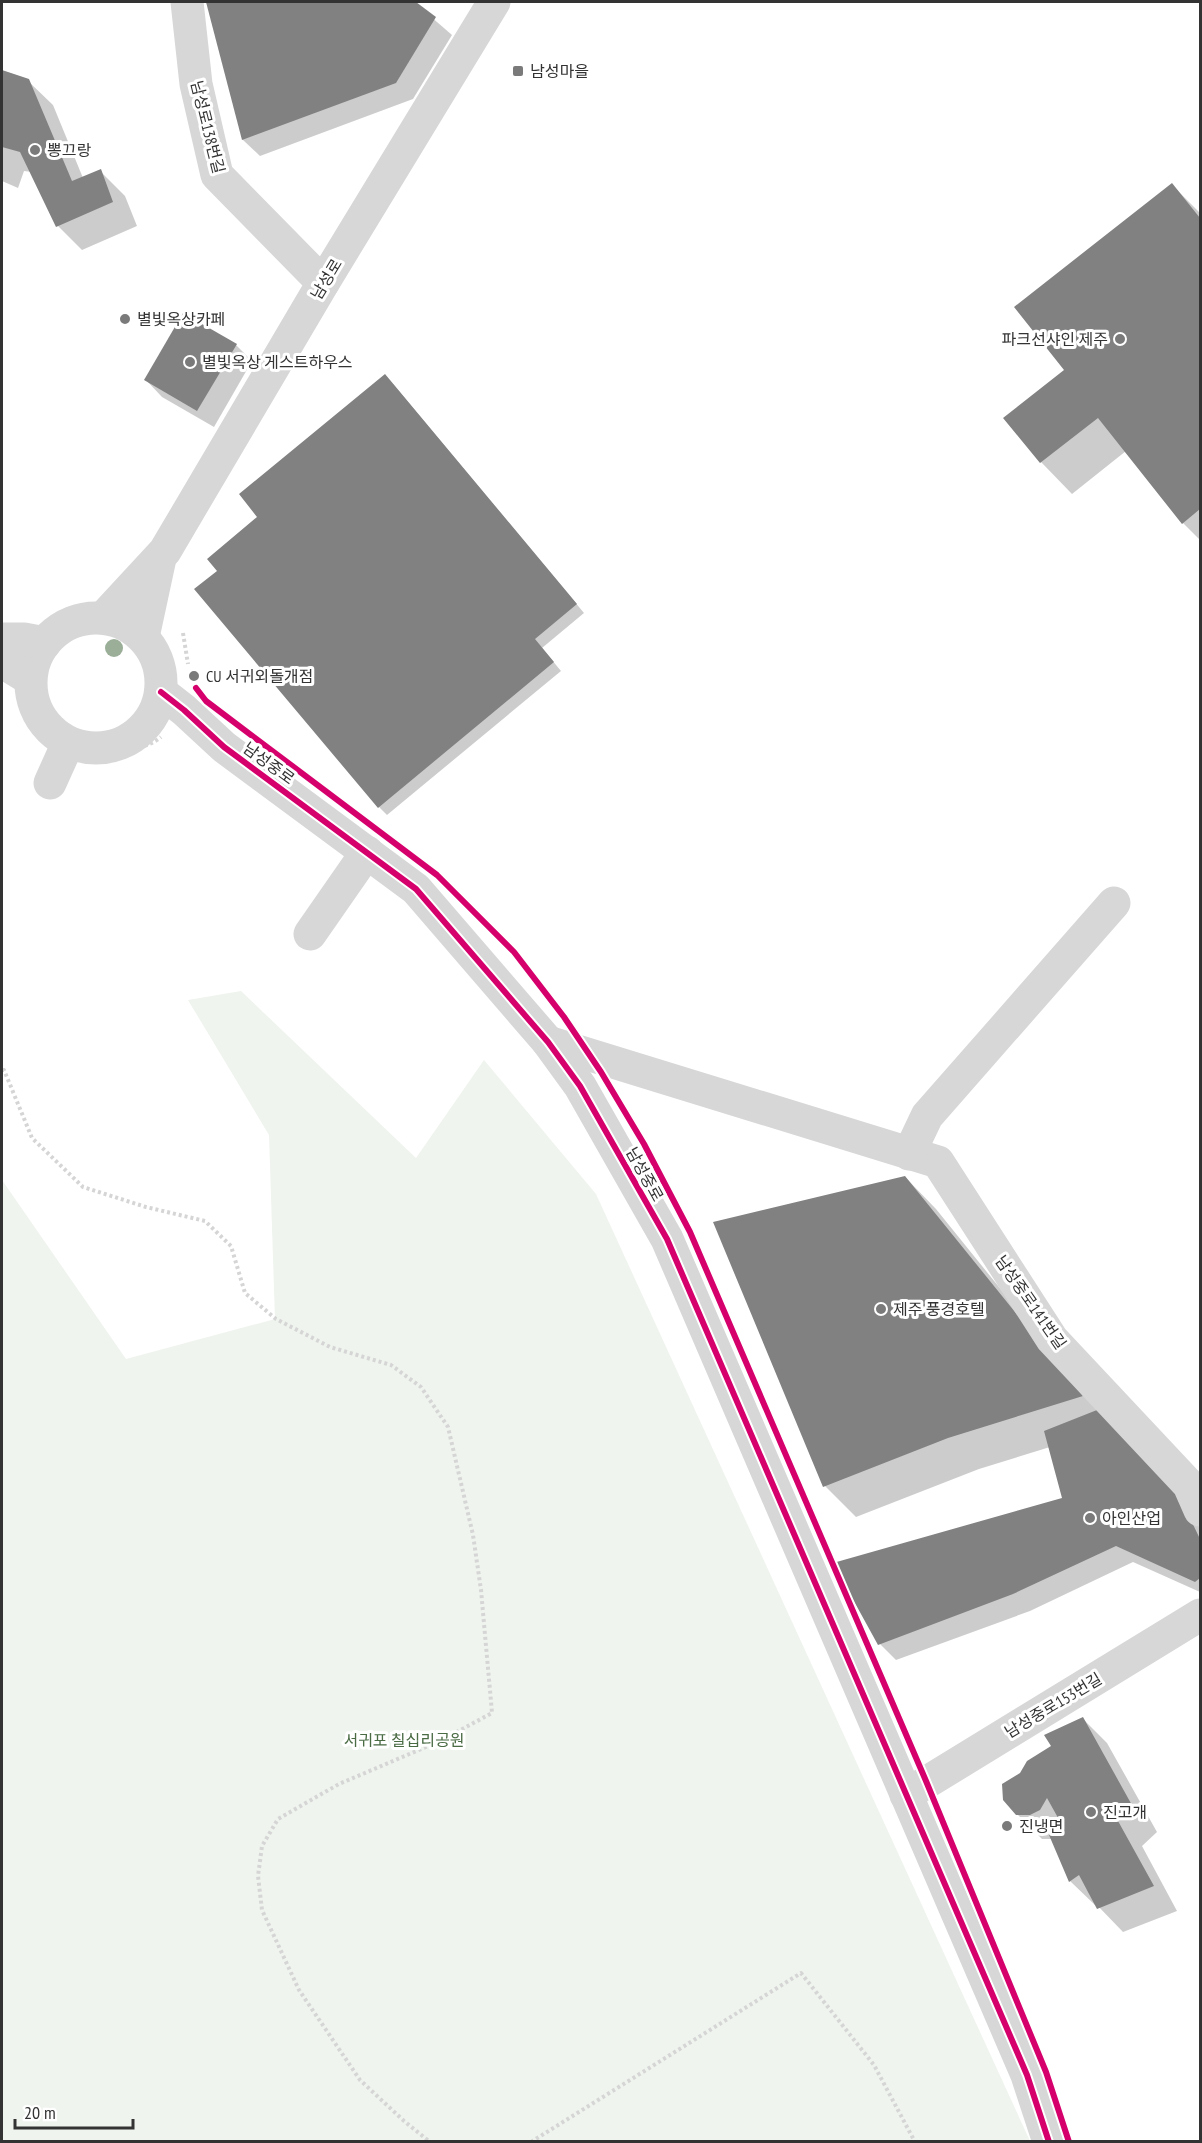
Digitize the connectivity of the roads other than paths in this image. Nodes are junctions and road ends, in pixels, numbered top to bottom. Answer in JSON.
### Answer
{"nodes":[{"id":1,"x":187,"y":2,"type":"edge"},
{"id":2,"x":494,"y":2,"type":"edge"},
{"id":3,"x":323,"y":283,"type":"junction"},
{"id":4,"x":160,"y":558,"type":"junction"},
{"id":5,"x":103,"y":618,"type":"junction"},
{"id":6,"x":143,"y":638,"type":"junction"},
{"id":7,"x":2,"y":639,"type":"edge"},
{"id":8,"x":45,"y":642,"type":"junction"},
{"id":9,"x":2,"y":662,"type":"edge"},
{"id":10,"x":30,"y":679,"type":"junction"},
{"id":11,"x":161,"y":692,"type":"junction"},
{"id":12,"x":147,"y":724,"type":"junction"},
{"id":13,"x":68,"y":743,"type":"junction"},
{"id":14,"x":224,"y":747,"type":"junction"},
{"id":15,"x":50,"y":783,"type":"dead end"},
{"id":16,"x":367,"y":852,"type":"junction"},
{"id":17,"x":1114,"y":903,"type":"dead end"},
{"id":18,"x":310,"y":934,"type":"dead end"},
{"id":19,"x":548,"y":1042,"type":"junction"},
{"id":20,"x":909,"y":1154,"type":"junction"},
{"id":21,"x":1200,"y":1510,"type":"edge"},
{"id":22,"x":1200,"y":1615,"type":"edge"},
{"id":23,"x":906,"y":1795,"type":"junction"},
{"id":24,"x":1049,"y":2142,"type":"edge"}],
"edges":[{"from":1,"to":3,"type":"street","name":"남성로138번길"},
{"from":2,"to":3,"type":"street","name":"남성로"},
{"from":3,"to":4,"type":"street","name":"남성로"},
{"from":4,"to":5,"type":"street","name":"남성로"},
{"from":4,"to":6,"type":"street","name":"남성로"},
{"from":5,"to":6,"type":"street"},
{"from":5,"to":8,"type":"street"},
{"from":6,"to":11,"type":"street"},
{"from":7,"to":8,"type":"street"},
{"from":8,"to":10,"type":"street"},
{"from":9,"to":10,"type":"street"},
{"from":10,"to":13,"type":"street"},
{"from":11,"to":12,"type":"street"},
{"from":11,"to":14,"type":"street","name":"남성중로"},
{"from":12,"to":13,"type":"street"},
{"from":12,"to":14,"type":"street","name":"남성중로"},
{"from":13,"to":15,"type":"street"},
{"from":14,"to":16,"type":"street","name":"남성중로"},
{"from":16,"to":18,"type":"street"},
{"from":16,"to":19,"type":"street","name":"남성중로"},
{"from":17,"to":20,"type":"street"},
{"from":19,"to":20,"type":"street","name":"남성중로141번길"},
{"from":19,"to":23,"type":"street","name":"남성중로"},
{"from":20,"to":21,"type":"street","name":"남성중로141번길"},
{"from":22,"to":23,"type":"street","name":"남성중로153번길"},
{"from":23,"to":24,"type":"street","name":"남성중로"}]}
